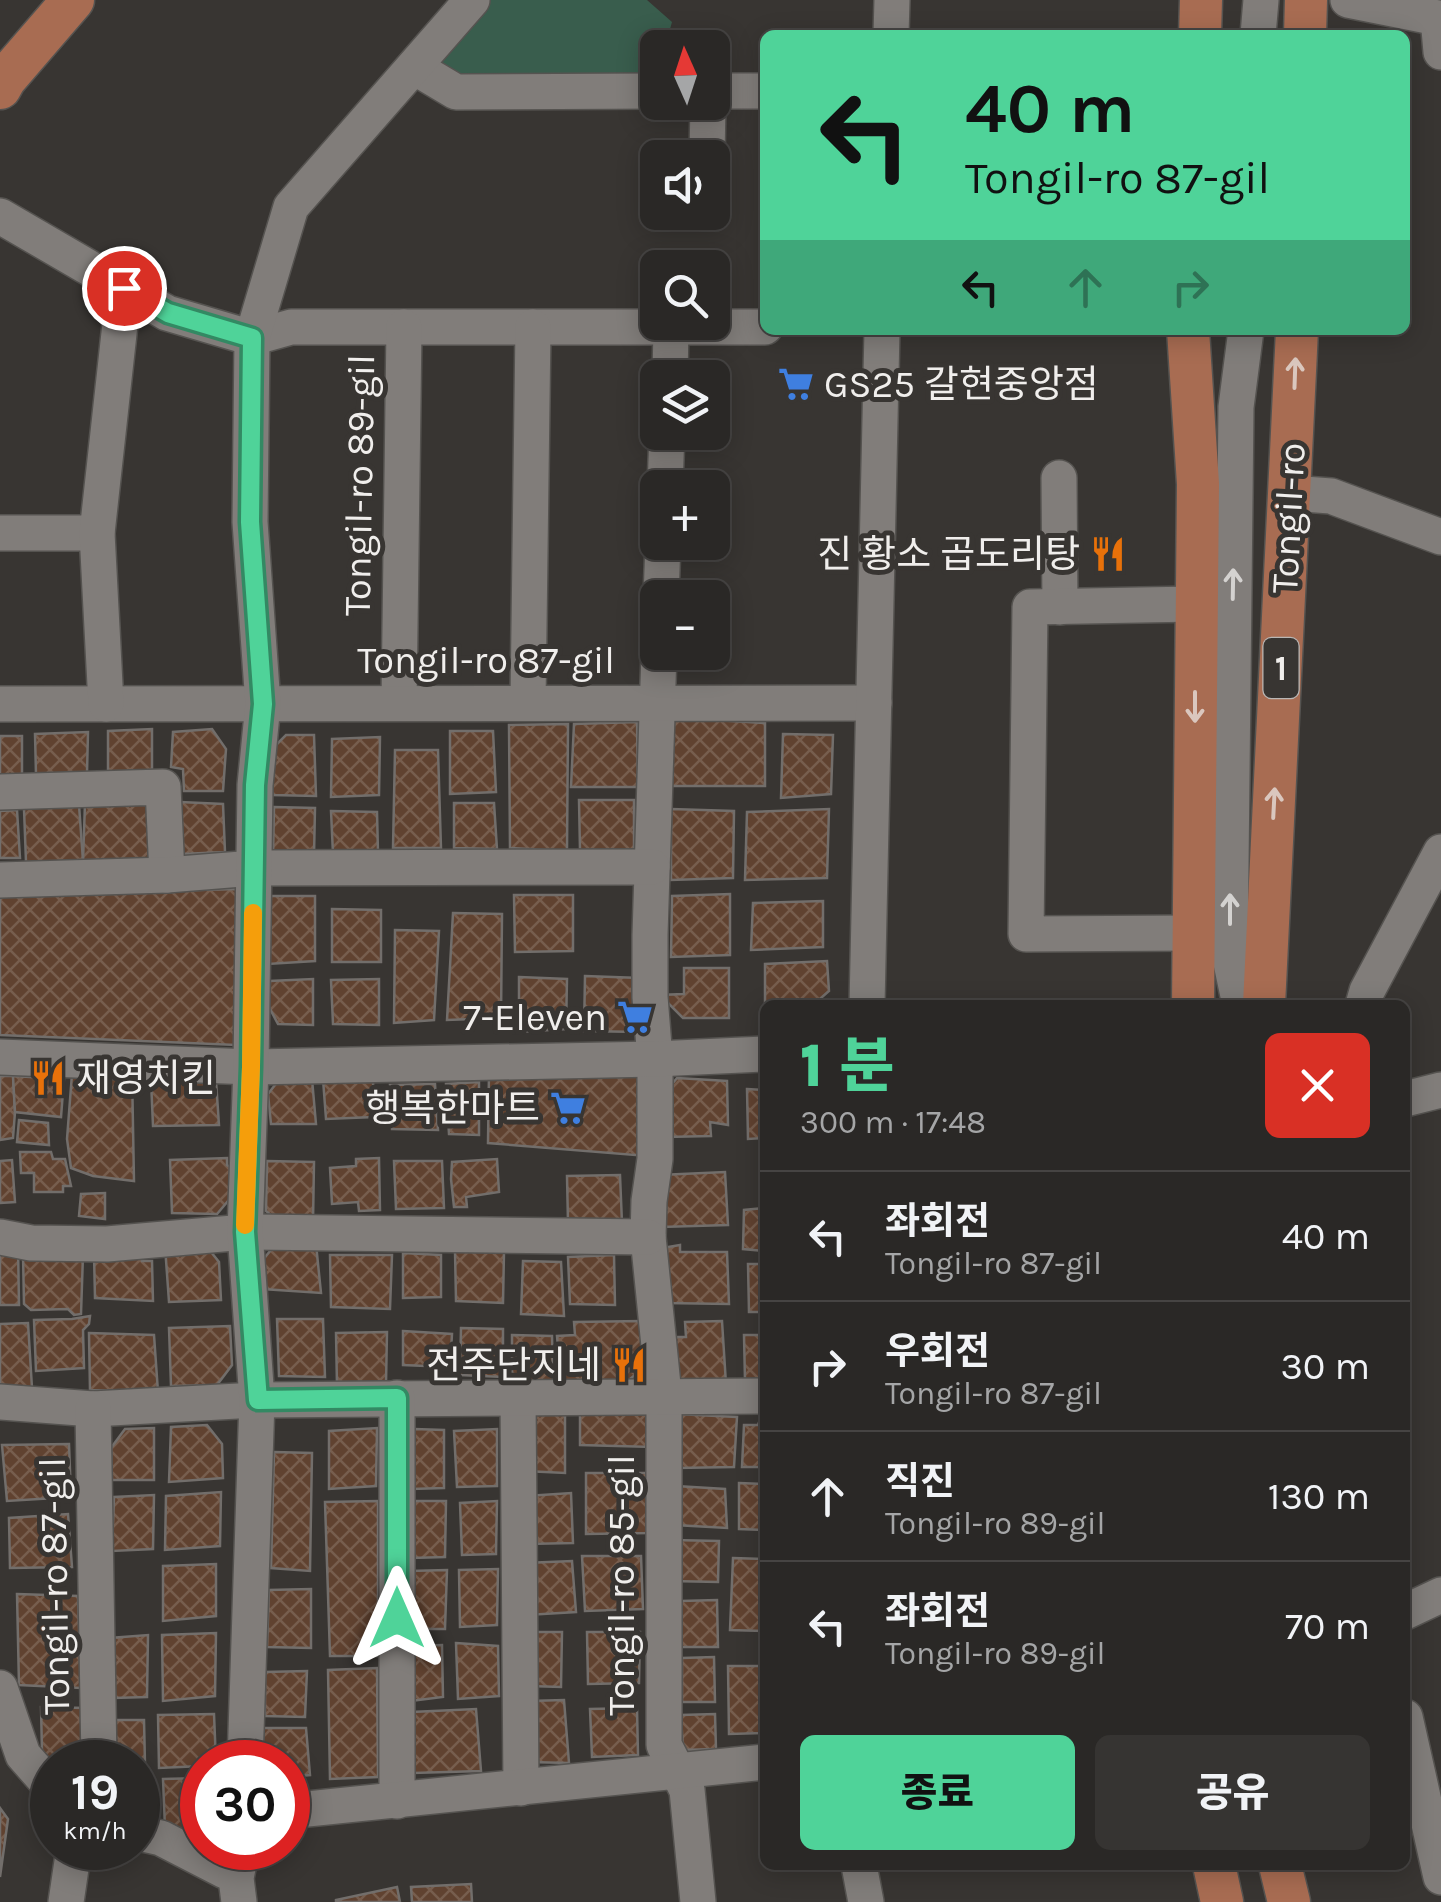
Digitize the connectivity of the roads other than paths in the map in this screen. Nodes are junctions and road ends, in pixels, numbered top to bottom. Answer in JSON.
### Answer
{"nodes":[{"id":1,"x":74,"y":0,"type":"edge"},
{"id":2,"x":472,"y":0,"type":"edge"},
{"id":3,"x":892,"y":0,"type":"edge"},
{"id":4,"x":1201,"y":0,"type":"edge"},
{"id":5,"x":1261,"y":0,"type":"edge"},
{"id":6,"x":1289,"y":0,"type":"edge"},
{"id":7,"x":1306,"y":0,"type":"edge"},
{"id":8,"x":1348,"y":0,"type":"edge"},
{"id":9,"x":891,"y":30,"type":"edge"},
{"id":10,"x":1200,"y":30,"type":"edge"},
{"id":11,"x":1258,"y":30,"type":"edge"},
{"id":12,"x":1284,"y":30,"type":"edge"},
{"id":13,"x":1305,"y":30,"type":"edge"},
{"id":14,"x":1441,"y":52,"type":"edge"},
{"id":15,"x":414,"y":67,"type":"junction"},
{"id":16,"x":0,"y":88,"type":"edge"},
{"id":17,"x":730,"y":91,"type":"edge"},
{"id":18,"x":760,"y":91,"type":"edge"},
{"id":19,"x":640,"y":92,"type":"edge"},
{"id":20,"x":0,"y":216,"type":"edge"},
{"id":21,"x":124,"y":288,"type":"junction"},
{"id":22,"x":404,"y":327,"type":"junction"},
{"id":23,"x":534,"y":327,"type":"junction"},
{"id":24,"x":640,"y":327,"type":"edge"},
{"id":25,"x":730,"y":327,"type":"edge"},
{"id":26,"x":760,"y":327,"type":"edge"},
{"id":27,"x":882,"y":335,"type":"edge"},
{"id":28,"x":1188,"y":335,"type":"edge"},
{"id":29,"x":1223,"y":335,"type":"edge"},
{"id":30,"x":1245,"y":335,"type":"edge"},
{"id":31,"x":1296,"y":335,"type":"edge"},
{"id":32,"x":252,"y":338,"type":"junction"},
{"id":33,"x":1059,"y":478,"type":"dead end"},
{"id":34,"x":1198,"y":484,"type":"junction"},
{"id":35,"x":1290,"y":493,"type":"junction"},
{"id":36,"x":0,"y":533,"type":"edge"},
{"id":37,"x":97,"y":533,"type":"junction"},
{"id":38,"x":1441,"y":536,"type":"edge"},
{"id":39,"x":1196,"y":604,"type":"junction"},
{"id":40,"x":1060,"y":607,"type":"junction"},
{"id":41,"x":658,"y":670,"type":"edge"},
{"id":42,"x":528,"y":702,"type":"junction"},
{"id":43,"x":399,"y":703,"type":"junction"},
{"id":44,"x":657,"y":703,"type":"junction"},
{"id":45,"x":874,"y":703,"type":"junction"},
{"id":46,"x":0,"y":704,"type":"edge"},
{"id":47,"x":106,"y":704,"type":"junction"},
{"id":48,"x":263,"y":704,"type":"junction"},
{"id":49,"x":0,"y":792,"type":"edge"},
{"id":50,"x":1441,"y":852,"type":"edge"},
{"id":51,"x":254,"y":868,"type":"junction"},
{"id":52,"x":652,"y":868,"type":"junction"},
{"id":53,"x":168,"y":875,"type":"junction"},
{"id":54,"x":0,"y":880,"type":"edge"},
{"id":55,"x":1193,"y":934,"type":"junction"},
{"id":56,"x":867,"y":1000,"type":"edge"},
{"id":57,"x":1193,"y":1000,"type":"edge"},
{"id":58,"x":1239,"y":1000,"type":"edge"},
{"id":59,"x":1264,"y":1000,"type":"edge"},
{"id":60,"x":1364,"y":1000,"type":"edge"},
{"id":61,"x":760,"y":1054,"type":"edge"},
{"id":62,"x":0,"y":1057,"type":"edge"},
{"id":63,"x":655,"y":1059,"type":"junction"},
{"id":64,"x":251,"y":1067,"type":"junction"},
{"id":65,"x":1441,"y":1090,"type":"edge"},
{"id":66,"x":1410,"y":1098,"type":"edge"},
{"id":67,"x":245,"y":1232,"type":"junction"},
{"id":68,"x":648,"y":1236,"type":"junction"},
{"id":69,"x":0,"y":1237,"type":"edge"},
{"id":70,"x":664,"y":1395,"type":"junction"},
{"id":71,"x":760,"y":1396,"type":"edge"},
{"id":72,"x":518,"y":1397,"type":"junction"},
{"id":73,"x":397,"y":1398,"type":"junction"},
{"id":74,"x":258,"y":1400,"type":"junction"},
{"id":75,"x":0,"y":1402,"type":"edge"},
{"id":76,"x":93,"y":1409,"type":"junction"},
{"id":77,"x":1441,"y":1595,"type":"edge"},
{"id":78,"x":1410,"y":1610,"type":"edge"},
{"id":79,"x":0,"y":1688,"type":"edge"},
{"id":80,"x":1410,"y":1732,"type":"edge"},
{"id":81,"x":100,"y":1740,"type":"edge"},
{"id":82,"x":246,"y":1740,"type":"edge"},
{"id":83,"x":30,"y":1763,"type":"edge"},
{"id":84,"x":760,"y":1763,"type":"edge"},
{"id":85,"x":678,"y":1771,"type":"junction"},
{"id":86,"x":521,"y":1788,"type":"junction"},
{"id":87,"x":1432,"y":1796,"type":"edge"},
{"id":88,"x":397,"y":1800,"type":"junction"},
{"id":89,"x":310,"y":1810,"type":"edge"},
{"id":90,"x":71,"y":1870,"type":"edge"},
{"id":91,"x":860,"y":1870,"type":"edge"},
{"id":92,"x":1215,"y":1870,"type":"edge"},
{"id":93,"x":1281,"y":1870,"type":"edge"},
{"id":94,"x":1441,"y":1877,"type":"edge"},
{"id":95,"x":66,"y":1902,"type":"edge"},
{"id":96,"x":698,"y":1902,"type":"edge"},
{"id":97,"x":866,"y":1902,"type":"edge"},
{"id":98,"x":1222,"y":1902,"type":"edge"},
{"id":99,"x":1289,"y":1902,"type":"edge"}],
"edges":[{"from":1,"to":16,"type":"main road"},
{"from":2,"to":15,"type":"street"},
{"from":3,"to":9,"type":"street"},
{"from":4,"to":10,"type":"main road"},
{"from":5,"to":11,"type":"street"},
{"from":6,"to":12,"type":"street"},
{"from":7,"to":13,"type":"main road"},
{"from":8,"to":14,"type":"street"},
{"from":15,"to":19,"type":"street"},
{"from":15,"to":32,"type":"street"},
{"from":17,"to":18,"type":"street"},
{"from":20,"to":21,"type":"street","name":"Tongil-ro 89-gil"},
{"from":21,"to":32,"type":"street","name":"Tongil-ro 89-gil"},
{"from":21,"to":37,"type":"street"},
{"from":22,"to":23,"type":"street","name":"Tongil-ro 89-gil"},
{"from":22,"to":32,"type":"street","name":"Tongil-ro 89-gil"},
{"from":22,"to":43,"type":"street","name":"Tongil-ro 89-gil"},
{"from":23,"to":24,"type":"street","name":"Tongil-ro 89-gil"},
{"from":23,"to":42,"type":"street"},
{"from":25,"to":26,"type":"street","name":"Tongil-ro 89-gil"},
{"from":27,"to":45,"type":"street"},
{"from":28,"to":34,"type":"main road"},
{"from":29,"to":34,"type":"street"},
{"from":58,"to":30,"type":"street","one_way":true},
{"from":35,"to":31,"type":"main road","name":"Tongil-ro","number":"1","one_way":true},
{"from":32,"to":48,"type":"street"},
{"from":33,"to":40,"type":"street"},
{"from":34,"to":39,"type":"main road"},
{"from":35,"to":38,"type":"street"},
{"from":59,"to":35,"type":"main road","name":"Tongil-ro","number":"1","one_way":true},
{"from":36,"to":37,"type":"street"},
{"from":37,"to":47,"type":"street"},
{"from":39,"to":40,"type":"street"},
{"from":39,"to":55,"type":"main road","one_way":true},
{"from":40,"to":55,"type":"street"},
{"from":41,"to":44,"type":"street"},
{"from":42,"to":43,"type":"street","name":"Tongil-ro 87-gil"},
{"from":42,"to":44,"type":"street","name":"Tongil-ro 87-gil"},
{"from":43,"to":48,"type":"street","name":"Tongil-ro 87-gil"},
{"from":44,"to":45,"type":"street","name":"Tongil-ro 87-gil"},
{"from":44,"to":52,"type":"street"},
{"from":45,"to":56,"type":"street"},
{"from":46,"to":47,"type":"street","name":"Tongil-ro 87-gil"},
{"from":47,"to":48,"type":"street","name":"Tongil-ro 87-gil"},
{"from":48,"to":51,"type":"street"},
{"from":49,"to":53,"type":"street"},
{"from":50,"to":60,"type":"street"},
{"from":51,"to":52,"type":"street"},
{"from":51,"to":53,"type":"street"},
{"from":51,"to":64,"type":"street"},
{"from":52,"to":63,"type":"street"},
{"from":53,"to":54,"type":"street"},
{"from":55,"to":57,"type":"main road"},
{"from":61,"to":63,"type":"street"},
{"from":62,"to":64,"type":"street"},
{"from":63,"to":64,"type":"street"},
{"from":63,"to":68,"type":"street"},
{"from":64,"to":67,"type":"street"},
{"from":65,"to":66,"type":"street"},
{"from":67,"to":68,"type":"street"},
{"from":67,"to":69,"type":"street"},
{"from":67,"to":74,"type":"street"},
{"from":68,"to":70,"type":"street","name":"Tongil-ro 85-gil"},
{"from":70,"to":71,"type":"street","name":"Tongil-ro 87-gil"},
{"from":70,"to":72,"type":"street","name":"Tongil-ro 87-gil"},
{"from":70,"to":85,"type":"street","name":"Tongil-ro 85-gil"},
{"from":72,"to":73,"type":"street","name":"Tongil-ro 87-gil"},
{"from":72,"to":86,"type":"street"},
{"from":73,"to":74,"type":"street","name":"Tongil-ro 87-gil"},
{"from":73,"to":88,"type":"street"},
{"from":74,"to":76,"type":"street","name":"Tongil-ro 87-gil"},
{"from":74,"to":82,"type":"street"},
{"from":75,"to":76,"type":"street","name":"Tongil-ro 87-gil"},
{"from":76,"to":81,"type":"street","name":"Tongil-ro 87-gil"},
{"from":77,"to":78,"type":"street"},
{"from":79,"to":83,"type":"street","name":"Tongil-ro 87-gil"},
{"from":80,"to":87,"type":"street"},
{"from":84,"to":85,"type":"street"},
{"from":85,"to":86,"type":"street"},
{"from":85,"to":96,"type":"street","name":"Tongil-ro 85-gil"},
{"from":86,"to":88,"type":"street"},
{"from":87,"to":94,"type":"street"},
{"from":88,"to":89,"type":"street"},
{"from":90,"to":95,"type":"street"},
{"from":91,"to":97,"type":"street"},
{"from":92,"to":98,"type":"main road"},
{"from":93,"to":99,"type":"main road"}]}
